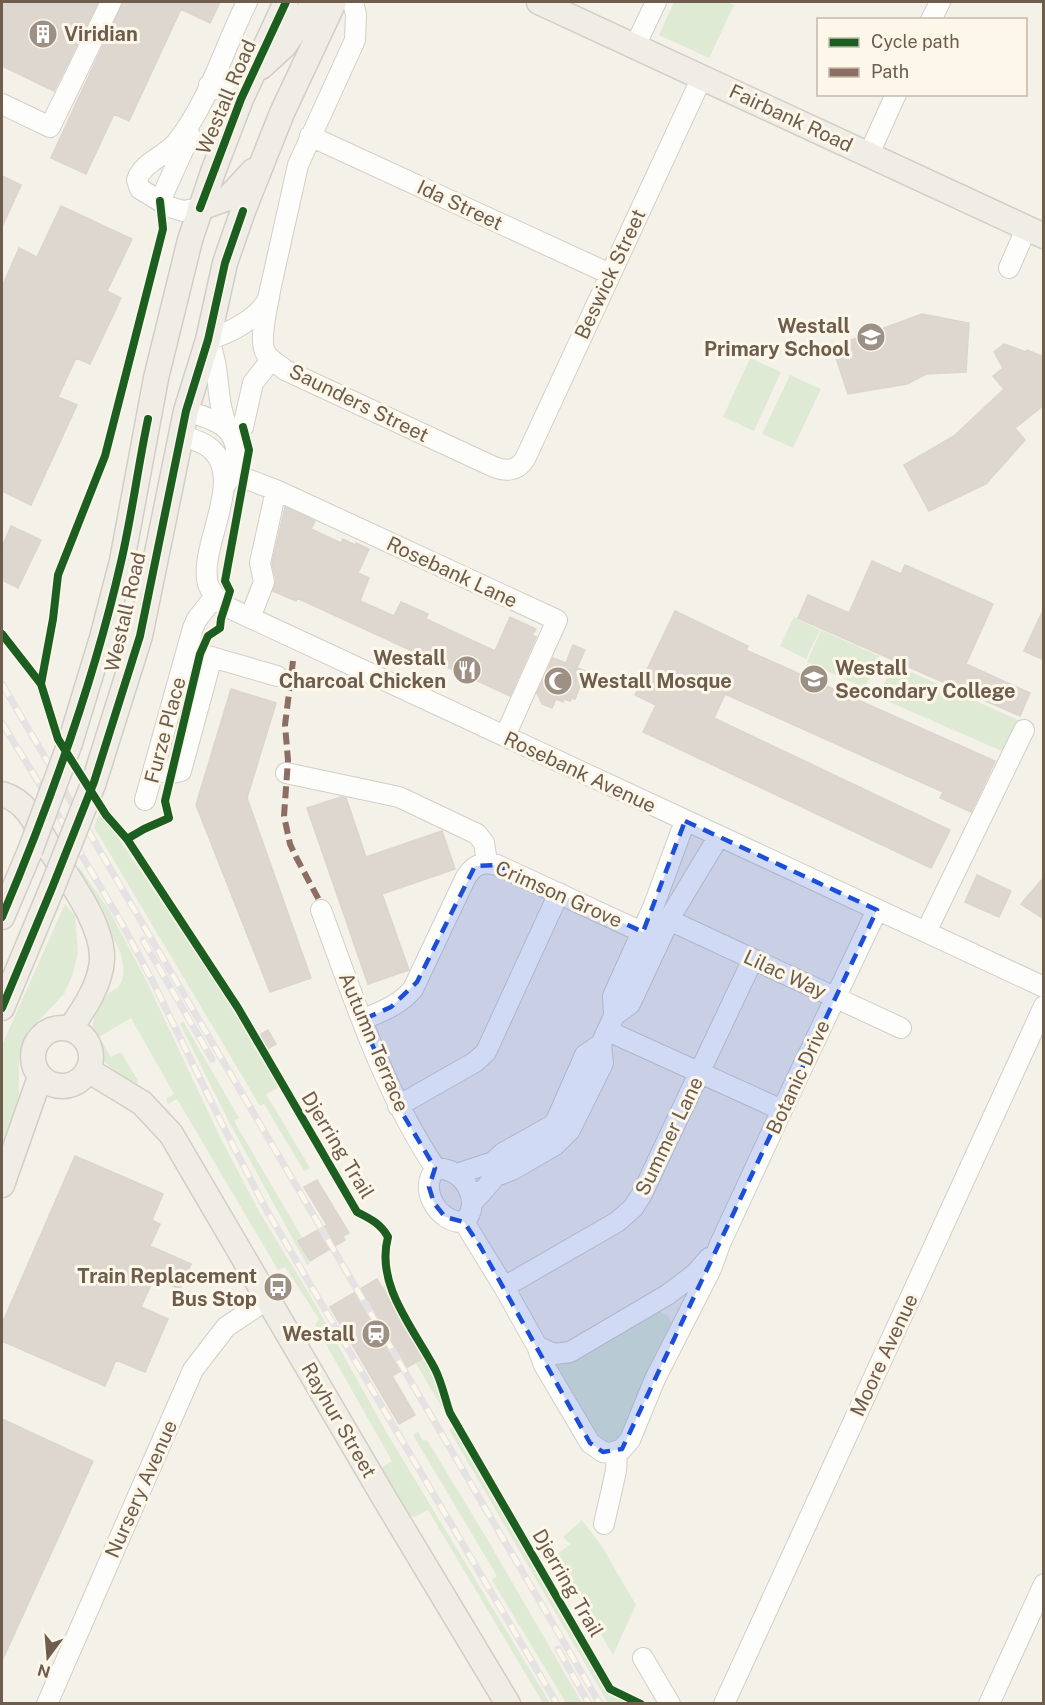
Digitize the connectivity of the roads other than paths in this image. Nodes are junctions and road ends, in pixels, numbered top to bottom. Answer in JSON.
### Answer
{"nodes":[{"id":1,"x":111,"y":2,"type":"edge"},
{"id":2,"x":247,"y":2,"type":"edge"},
{"id":3,"x":286,"y":2,"type":"edge"},
{"id":4,"x":327,"y":2,"type":"edge"},
{"id":5,"x":334,"y":2,"type":"edge"},
{"id":6,"x":539,"y":2,"type":"edge"},
{"id":7,"x":656,"y":2,"type":"edge"},
{"id":8,"x":940,"y":2,"type":"edge"},
{"id":9,"x":355,"y":8,"type":"edge"},
{"id":10,"x":932,"y":18,"type":"edge"},
{"id":11,"x":635,"y":46,"type":"junction"},
{"id":12,"x":253,"y":74,"type":"junction"},
{"id":13,"x":702,"y":77,"type":"junction"},
{"id":14,"x":209,"y":85,"type":"junction"},
{"id":15,"x":895,"y":96,"type":"edge"},
{"id":16,"x":241,"y":99,"type":"junction"},
{"id":17,"x":2,"y":104,"type":"edge"},
{"id":18,"x":191,"y":123,"type":"junction"},
{"id":19,"x":310,"y":136,"type":"junction"},
{"id":20,"x":869,"y":154,"type":"junction"},
{"id":21,"x":263,"y":159,"type":"junction"},
{"id":22,"x":160,"y":201,"type":"junction"},
{"id":23,"x":200,"y":208,"type":"junction"},
{"id":24,"x":1035,"y":232,"type":"edge"},
{"id":25,"x":1009,"y":268,"type":"dead end"},
{"id":26,"x":610,"y":274,"type":"junction"},
{"id":27,"x":270,"y":291,"type":"junction"},
{"id":28,"x":208,"y":340,"type":"junction"},
{"id":29,"x":275,"y":362,"type":"junction"},
{"id":30,"x":186,"y":411,"type":"junction"},
{"id":31,"x":148,"y":419,"type":"junction"},
{"id":32,"x":236,"y":430,"type":"junction"},
{"id":33,"x":180,"y":435,"type":"junction"},
{"id":34,"x":515,"y":468,"type":"joint"},
{"id":35,"x":231,"y":473,"type":"junction"},
{"id":36,"x":276,"y":490,"type":"junction"},
{"id":37,"x":223,"y":495,"type":"junction"},
{"id":38,"x":215,"y":596,"type":"junction"},
{"id":39,"x":250,"y":618,"type":"junction"},
{"id":40,"x":187,"y":651,"type":"junction"},
{"id":41,"x":212,"y":657,"type":"junction"},
{"id":42,"x":277,"y":676,"type":"dead end"},
{"id":43,"x":1024,"y":730,"type":"dead end"},
{"id":44,"x":505,"y":736,"type":"junction"},
{"id":45,"x":154,"y":770,"type":"junction"},
{"id":46,"x":286,"y":773,"type":"dead end"},
{"id":47,"x":2,"y":794,"type":"edge"},
{"id":48,"x":146,"y":800,"type":"dead end"},
{"id":49,"x":685,"y":821,"type":"junction"},
{"id":50,"x":719,"y":836,"type":"junction"},
{"id":51,"x":487,"y":862,"type":"junction"},
{"id":52,"x":560,"y":893,"type":"junction"},
{"id":53,"x":321,"y":910,"type":"dead end"},
{"id":54,"x":877,"y":910,"type":"junction"},
{"id":55,"x":2,"y":917,"type":"edge"},
{"id":56,"x":669,"y":920,"type":"junction"},
{"id":57,"x":926,"y":932,"type":"junction"},
{"id":58,"x":651,"y":936,"type":"junction"},
{"id":59,"x":753,"y":959,"type":"junction"},
{"id":60,"x":1044,"y":987,"type":"edge"},
{"id":61,"x":835,"y":998,"type":"junction"},
{"id":62,"x":1044,"y":1006,"type":"edge"},
{"id":63,"x":2,"y":1008,"type":"edge"},
{"id":64,"x":362,"y":1020,"type":"junction"},
{"id":65,"x":70,"y":1029,"type":"junction"},
{"id":66,"x":901,"y":1029,"type":"dead end"},
{"id":67,"x":608,"y":1030,"type":"junction"},
{"id":68,"x":88,"y":1070,"type":"junction"},
{"id":69,"x":699,"y":1072,"type":"junction"},
{"id":70,"x":40,"y":1077,"type":"junction"},
{"id":71,"x":398,"y":1106,"type":"junction"},
{"id":72,"x":782,"y":1110,"type":"junction"},
{"id":73,"x":436,"y":1169,"type":"junction"},
{"id":74,"x":457,"y":1174,"type":"junction"},
{"id":75,"x":2,"y":1185,"type":"edge"},
{"id":76,"x":472,"y":1203,"type":"junction"},
{"id":77,"x":464,"y":1222,"type":"junction"},
{"id":78,"x":720,"y":1244,"type":"junction"},
{"id":79,"x":504,"y":1287,"type":"junction"},
{"id":80,"x":268,"y":1299,"type":"junction"},
{"id":81,"x":652,"y":1303,"type":"junction"},
{"id":82,"x":681,"y":1328,"type":"junction"},
{"id":83,"x":537,"y":1346,"type":"junction"},
{"id":84,"x":617,"y":1452,"type":"junction"},
{"id":85,"x":604,"y":1524,"type":"dead end"},
{"id":86,"x":1044,"y":1584,"type":"edge"},
{"id":87,"x":643,"y":1658,"type":"dead end"},
{"id":88,"x":47,"y":1704,"type":"edge"},
{"id":89,"x":508,"y":1704,"type":"edge"},
{"id":90,"x":670,"y":1704,"type":"edge"},
{"id":91,"x":724,"y":1704,"type":"edge"},
{"id":92,"x":988,"y":1704,"type":"edge"}],
"edges":[{"from":1,"to":17,"type":"street"},
{"from":2,"to":14,"type":"street"},
{"from":3,"to":12,"type":"main road","name":"Westall Road"},
{"from":4,"to":12,"type":"main road"},
{"from":5,"to":21,"type":"main road","name":"Westall Road"},
{"from":6,"to":11,"type":"main road","name":"Fairbank Road"},
{"from":7,"to":11,"type":"street"},
{"from":8,"to":10,"type":"street"},
{"from":9,"to":19,"type":"street","name":"Saunders Street"},
{"from":11,"to":13,"type":"main road","name":"Fairbank Road"},
{"from":12,"to":16,"type":"main road","name":"Westall Road"},
{"from":13,"to":20,"type":"main road","name":"Fairbank Road"},
{"from":13,"to":26,"type":"street","name":"Beswick Street"},
{"from":14,"to":16,"type":"street"},
{"from":14,"to":18,"type":"street"},
{"from":15,"to":20,"type":"street"},
{"from":16,"to":23,"type":"main road","name":"Westall Road"},
{"from":18,"to":22,"type":"street"},
{"from":18,"to":22,"type":"street"},
{"from":19,"to":26,"type":"street","name":"Ida Street"},
{"from":19,"to":27,"type":"street","name":"Saunders Street"},
{"from":20,"to":24,"type":"main road","name":"Fairbank Road"},
{"from":21,"to":23,"type":"main road"},
{"from":21,"to":28,"type":"main road","name":"Westall Road"},
{"from":22,"to":23,"type":"street"},
{"from":23,"to":31,"type":"main road","name":"Westall Road"},
{"from":24,"to":25,"type":"street"},
{"from":26,"to":34,"type":"street","name":"Beswick Street"},
{"from":27,"to":28,"type":"street"},
{"from":27,"to":29,"type":"street","name":"Saunders Street"},
{"from":28,"to":30,"type":"main road","name":"Westall Road"},
{"from":28,"to":32,"type":"street"},
{"from":29,"to":32,"type":"street"},
{"from":29,"to":34,"type":"street","name":"Saunders Street"},
{"from":30,"to":31,"type":"main road"},
{"from":30,"to":32,"type":"street"},
{"from":30,"to":33,"type":"main road","name":"Westall Road"},
{"from":31,"to":33,"type":"main road"},
{"from":31,"to":55,"type":"main road","name":"Westall Road","bridge":true},
{"from":32,"to":35,"type":"street"},
{"from":33,"to":37,"type":"street"},
{"from":33,"to":63,"type":"main road","name":"Westall Road","bridge":true},
{"from":35,"to":36,"type":"street","name":"Rosebank Lane"},
{"from":35,"to":37,"type":"street"},
{"from":36,"to":39,"type":"street"},
{"from":36,"to":44,"type":"street","name":"Rosebank Lane"},
{"from":37,"to":38,"type":"street"},
{"from":38,"to":39,"type":"street","name":"Rosebank Avenue"},
{"from":38,"to":40,"type":"street","name":"Furze Place"},
{"from":39,"to":44,"type":"street","name":"Rosebank Avenue"},
{"from":40,"to":41,"type":"street"},
{"from":40,"to":45,"type":"street","name":"Furze Place"},
{"from":41,"to":42,"type":"street"},
{"from":41,"to":45,"type":"street"},
{"from":43,"to":57,"type":"street"},
{"from":44,"to":49,"type":"street","name":"Rosebank Avenue"},
{"from":45,"to":48,"type":"street","name":"Furze Place"},
{"from":46,"to":51,"type":"street"},
{"from":47,"to":65,"type":"main road"},
{"from":49,"to":50,"type":"street","name":"Rosebank Avenue"},
{"from":49,"to":58,"type":"street"},
{"from":50,"to":54,"type":"street","name":"Rosebank Avenue"},
{"from":50,"to":56,"type":"street"},
{"from":51,"to":52,"type":"street","name":"Crimson Grove"},
{"from":51,"to":64,"type":"street","name":"Crimson Grove"},
{"from":52,"to":58,"type":"street","name":"Crimson Grove"},
{"from":52,"to":71,"type":"street"},
{"from":53,"to":64,"type":"street","name":"Autumn Terrace"},
{"from":54,"to":57,"type":"street","name":"Rosebank Avenue"},
{"from":54,"to":61,"type":"street","name":"Botanic Drive"},
{"from":56,"to":58,"type":"street"},
{"from":56,"to":59,"type":"street","name":"Lilac Way"},
{"from":57,"to":60,"type":"street","name":"Rosebank Avenue"},
{"from":58,"to":67,"type":"street"},
{"from":59,"to":61,"type":"street","name":"Lilac Way"},
{"from":59,"to":69,"type":"street","name":"Summer Lane"},
{"from":61,"to":66,"type":"street","name":"Lilac Way"},
{"from":61,"to":72,"type":"street","name":"Botanic Drive"},
{"from":62,"to":91,"type":"street","name":"Moore Avenue"},
{"from":64,"to":71,"type":"street","name":"Autumn Terrace"},
{"from":65,"to":68,"type":"main road"},
{"from":65,"to":70,"type":"main road"},
{"from":67,"to":69,"type":"street"},
{"from":67,"to":74,"type":"street"},
{"from":67,"to":76,"type":"street"},
{"from":68,"to":70,"type":"main road"},
{"from":68,"to":80,"type":"main road","name":"Rayhur Street"},
{"from":69,"to":72,"type":"street"},
{"from":69,"to":79,"type":"street","name":"Summer Lane"},
{"from":70,"to":75,"type":"main road"},
{"from":71,"to":73,"type":"street","name":"Autumn Terrace"},
{"from":72,"to":78,"type":"street","name":"Botanic Drive"},
{"from":73,"to":74,"type":"street"},
{"from":73,"to":77,"type":"street"},
{"from":74,"to":76,"type":"street"},
{"from":76,"to":77,"type":"street"},
{"from":77,"to":79,"type":"street"},
{"from":78,"to":81,"type":"street","name":"Botanic Drive"},
{"from":78,"to":82,"type":"street","name":"Botanic Drive"},
{"from":79,"to":83,"type":"street"},
{"from":80,"to":88,"type":"street","name":"Nursery Avenue"},
{"from":80,"to":89,"type":"main road","name":"Rayhur Street"},
{"from":81,"to":82,"type":"street"},
{"from":81,"to":83,"type":"street","name":"Botanic Drive"},
{"from":82,"to":84,"type":"street","name":"Botanic Drive"},
{"from":83,"to":84,"type":"street"},
{"from":84,"to":85,"type":"street"},
{"from":86,"to":92,"type":"street"},
{"from":87,"to":90,"type":"street"}]}
